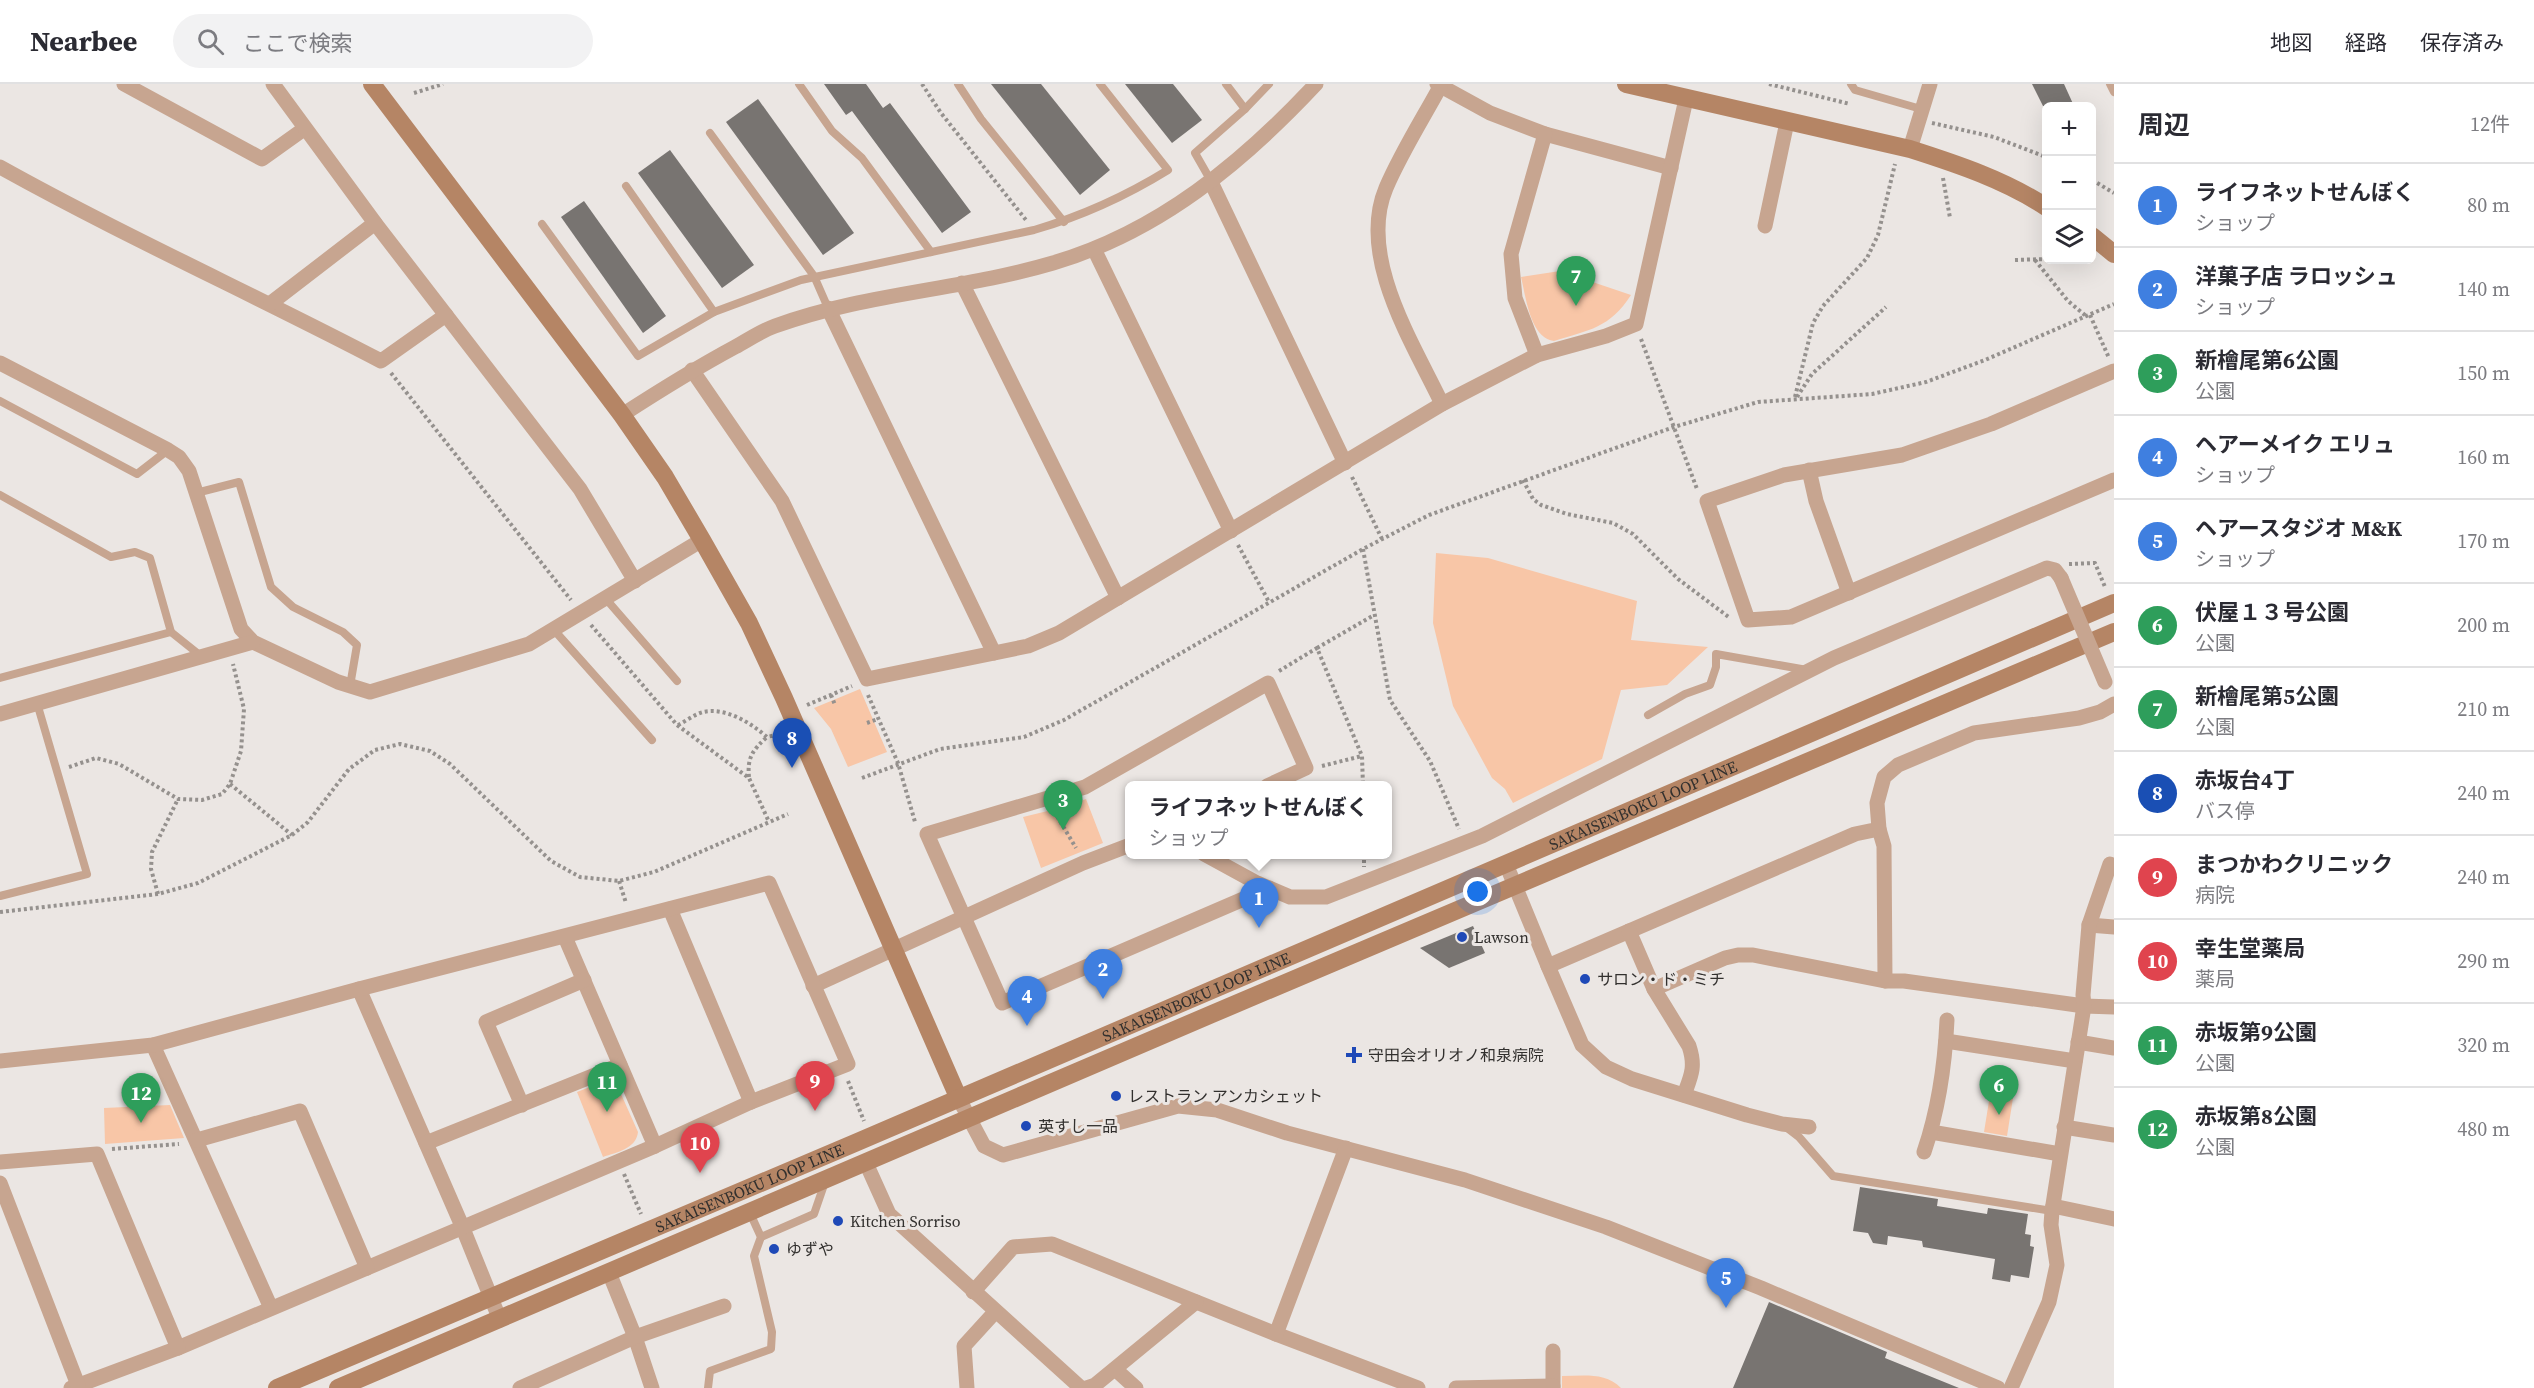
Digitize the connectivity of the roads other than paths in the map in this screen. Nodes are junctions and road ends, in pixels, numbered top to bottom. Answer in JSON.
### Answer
{"nodes":[{"id":1,"x":124,"y":84,"type":"edge"},
{"id":2,"x":273,"y":84,"type":"edge"},
{"id":3,"x":372,"y":84,"type":"edge"},
{"id":4,"x":799,"y":84,"type":"edge"},
{"id":5,"x":958,"y":84,"type":"edge"},
{"id":6,"x":1100,"y":84,"type":"edge"},
{"id":7,"x":1226,"y":84,"type":"edge"},
{"id":8,"x":1269,"y":84,"type":"edge"},
{"id":9,"x":1317,"y":84,"type":"edge"},
{"id":10,"x":1626,"y":84,"type":"edge"},
{"id":11,"x":1851,"y":84,"type":"edge"},
{"id":12,"x":1930,"y":84,"type":"edge"},
{"id":13,"x":2110,"y":84,"type":"edge"},
{"id":14,"x":1438,"y":85,"type":"edge"},
{"id":15,"x":2114,"y":92,"type":"edge"},
{"id":16,"x":1686,"y":99,"type":"junction"},
{"id":17,"x":1245,"y":109,"type":"junction"},
{"id":18,"x":1921,"y":109,"type":"junction"},
{"id":19,"x":1787,"y":122,"type":"junction"},
{"id":20,"x":304,"y":129,"type":"junction"},
{"id":21,"x":710,"y":133,"type":"dead end"},
{"id":22,"x":1545,"y":134,"type":"junction"},
{"id":23,"x":1910,"y":149,"type":"junction"},
{"id":24,"x":0,"y":166,"type":"edge"},
{"id":25,"x":1671,"y":168,"type":"junction"},
{"id":26,"x":1211,"y":182,"type":"junction"},
{"id":27,"x":626,"y":186,"type":"dead end"},
{"id":28,"x":2042,"y":204,"type":"edge"},
{"id":29,"x":1064,"y":222,"type":"junction"},
{"id":30,"x":375,"y":223,"type":"junction"},
{"id":31,"x":542,"y":224,"type":"dead end"},
{"id":32,"x":1765,"y":226,"type":"dead end"},
{"id":33,"x":2096,"y":239,"type":"edge"},
{"id":34,"x":1094,"y":249,"type":"junction"},
{"id":35,"x":931,"y":252,"type":"junction"},
{"id":36,"x":2114,"y":254,"type":"edge"},
{"id":37,"x":814,"y":276,"type":"junction"},
{"id":38,"x":963,"y":283,"type":"junction"},
{"id":39,"x":271,"y":303,"type":"junction"},
{"id":40,"x":828,"y":308,"type":"junction"},
{"id":41,"x":714,"y":312,"type":"junction"},
{"id":42,"x":446,"y":315,"type":"junction"},
{"id":43,"x":1537,"y":355,"type":"junction"},
{"id":44,"x":0,"y":363,"type":"edge"},
{"id":45,"x":2111,"y":365,"type":"edge"},
{"id":46,"x":692,"y":370,"type":"junction"},
{"id":47,"x":0,"y":401,"type":"edge"},
{"id":48,"x":1442,"y":404,"type":"junction"},
{"id":49,"x":622,"y":415,"type":"junction"},
{"id":50,"x":168,"y":450,"type":"junction"},
{"id":51,"x":1345,"y":463,"type":"junction"},
{"id":52,"x":1809,"y":470,"type":"junction"},
{"id":53,"x":2114,"y":480,"type":"edge"},
{"id":54,"x":196,"y":493,"type":"junction"},
{"id":55,"x":0,"y":495,"type":"edge"},
{"id":56,"x":1231,"y":531,"type":"junction"},
{"id":57,"x":702,"y":540,"type":"junction"},
{"id":58,"x":635,"y":581,"type":"junction"},
{"id":59,"x":1849,"y":593,"type":"junction"},
{"id":60,"x":1118,"y":598,"type":"junction"},
{"id":61,"x":2111,"y":598,"type":"edge"},
{"id":62,"x":606,"y":599,"type":"junction"},
{"id":63,"x":554,"y":630,"type":"junction"},
{"id":64,"x":2114,"y":632,"type":"edge"},
{"id":65,"x":171,"y":633,"type":"junction"},
{"id":66,"x":253,"y":642,"type":"junction"},
{"id":67,"x":994,"y":653,"type":"junction"},
{"id":68,"x":201,"y":656,"type":"junction"},
{"id":69,"x":1809,"y":670,"type":"junction"},
{"id":70,"x":0,"y":678,"type":"edge"},
{"id":71,"x":677,"y":681,"type":"dead end"},
{"id":72,"x":350,"y":686,"type":"junction"},
{"id":73,"x":37,"y":703,"type":"junction"},
{"id":74,"x":2114,"y":704,"type":"edge"},
{"id":75,"x":0,"y":714,"type":"edge"},
{"id":76,"x":1648,"y":715,"type":"dead end"},
{"id":77,"x":652,"y":741,"type":"dead end"},
{"id":78,"x":1278,"y":781,"type":"edge"},
{"id":79,"x":1879,"y":829,"type":"junction"},
{"id":80,"x":1125,"y":847,"type":"edge"},
{"id":81,"x":1212,"y":859,"type":"edge"},
{"id":82,"x":1506,"y":864,"type":"junction"},
{"id":83,"x":2110,"y":864,"type":"dead end"},
{"id":84,"x":1515,"y":886,"type":"junction"},
{"id":85,"x":1269,"y":888,"type":"junction"},
{"id":86,"x":0,"y":896,"type":"edge"},
{"id":87,"x":670,"y":909,"type":"junction"},
{"id":88,"x":963,"y":917,"type":"junction"},
{"id":89,"x":2089,"y":925,"type":"junction"},
{"id":90,"x":2114,"y":927,"type":"edge"},
{"id":91,"x":1629,"y":931,"type":"junction"},
{"id":92,"x":565,"y":937,"type":"junction"},
{"id":93,"x":894,"y":950,"type":"junction"},
{"id":94,"x":1548,"y":966,"type":"junction"},
{"id":95,"x":584,"y":980,"type":"junction"},
{"id":96,"x":1885,"y":981,"type":"junction"},
{"id":97,"x":813,"y":986,"type":"junction"},
{"id":98,"x":359,"y":989,"type":"junction"},
{"id":99,"x":1654,"y":989,"type":"junction"},
{"id":100,"x":2084,"y":1006,"type":"junction"},
{"id":101,"x":2114,"y":1007,"type":"edge"},
{"id":102,"x":1947,"y":1020,"type":"dead end"},
{"id":103,"x":1946,"y":1041,"type":"junction"},
{"id":104,"x":2078,"y":1042,"type":"junction"},
{"id":105,"x":153,"y":1045,"type":"junction"},
{"id":106,"x":2114,"y":1048,"type":"edge"},
{"id":107,"x":0,"y":1061,"type":"edge"},
{"id":108,"x":2075,"y":1061,"type":"junction"},
{"id":109,"x":621,"y":1065,"type":"junction"},
{"id":110,"x":1684,"y":1095,"type":"junction"},
{"id":111,"x":958,"y":1097,"type":"junction"},
{"id":112,"x":752,"y":1102,"type":"junction"},
{"id":113,"x":522,"y":1105,"type":"junction"},
{"id":114,"x":969,"y":1119,"type":"junction"},
{"id":115,"x":1782,"y":1124,"type":"junction"},
{"id":116,"x":1809,"y":1127,"type":"dead end"},
{"id":117,"x":2064,"y":1127,"type":"junction"},
{"id":118,"x":1931,"y":1132,"type":"junction"},
{"id":119,"x":2114,"y":1135,"type":"edge"},
{"id":120,"x":197,"y":1140,"type":"junction"},
{"id":121,"x":426,"y":1143,"type":"junction"},
{"id":122,"x":656,"y":1146,"type":"junction"},
{"id":123,"x":1346,"y":1149,"type":"junction"},
{"id":124,"x":1924,"y":1152,"type":"dead end"},
{"id":125,"x":2060,"y":1154,"type":"junction"},
{"id":126,"x":0,"y":1162,"type":"edge"},
{"id":127,"x":867,"y":1163,"type":"junction"},
{"id":128,"x":826,"y":1180,"type":"junction"},
{"id":129,"x":0,"y":1183,"type":"edge"},
{"id":130,"x":2053,"y":1208,"type":"junction"},
{"id":131,"x":749,"y":1212,"type":"junction"},
{"id":132,"x":2114,"y":1219,"type":"edge"},
{"id":133,"x":462,"y":1226,"type":"junction"},
{"id":134,"x":761,"y":1237,"type":"junction"},
{"id":135,"x":367,"y":1268,"type":"junction"},
{"id":136,"x":610,"y":1275,"type":"junction"},
{"id":137,"x":973,"y":1292,"type":"junction"},
{"id":138,"x":490,"y":1297,"type":"junction"},
{"id":139,"x":1196,"y":1302,"type":"junction"},
{"id":140,"x":724,"y":1306,"type":"dead end"},
{"id":141,"x":271,"y":1308,"type":"junction"},
{"id":142,"x":995,"y":1312,"type":"junction"},
{"id":143,"x":500,"y":1320,"type":"junction"},
{"id":144,"x":1276,"y":1334,"type":"junction"},
{"id":145,"x":635,"y":1337,"type":"junction"},
{"id":146,"x":178,"y":1348,"type":"junction"},
{"id":147,"x":1553,"y":1351,"type":"dead end"},
{"id":148,"x":1115,"y":1369,"type":"junction"},
{"id":149,"x":545,"y":1383,"type":"edge"},
{"id":150,"x":75,"y":1387,"type":"edge"},
{"id":151,"x":1553,"y":1387,"type":"edge"},
{"id":152,"x":277,"y":1388,"type":"edge"},
{"id":153,"x":338,"y":1388,"type":"edge"},
{"id":154,"x":520,"y":1388,"type":"edge"},
{"id":155,"x":652,"y":1388,"type":"edge"},
{"id":156,"x":708,"y":1388,"type":"edge"},
{"id":157,"x":967,"y":1388,"type":"edge"},
{"id":158,"x":1081,"y":1388,"type":"edge"},
{"id":159,"x":1086,"y":1388,"type":"edge"},
{"id":160,"x":1136,"y":1388,"type":"edge"},
{"id":161,"x":1418,"y":1388,"type":"edge"},
{"id":162,"x":1456,"y":1388,"type":"edge"},
{"id":163,"x":1998,"y":1388,"type":"edge"},
{"id":164,"x":2011,"y":1388,"type":"edge"}],
"edges":[{"from":1,"to":20,"type":"street"},
{"from":2,"to":20,"type":"street"},
{"from":3,"to":49,"type":"main road"},
{"from":4,"to":35,"type":"lane"},
{"from":5,"to":29,"type":"lane"},
{"from":6,"to":29,"type":"lane"},
{"from":7,"to":17,"type":"lane"},
{"from":8,"to":17,"type":"lane"},
{"from":9,"to":26,"type":"street"},
{"from":10,"to":16,"type":"main road"},
{"from":11,"to":18,"type":"lane"},
{"from":12,"to":18,"type":"street"},
{"from":13,"to":15,"type":"lane"},
{"from":14,"to":22,"type":"street"},
{"from":14,"to":48,"type":"street"},
{"from":16,"to":19,"type":"main road"},
{"from":16,"to":25,"type":"street"},
{"from":17,"to":26,"type":"lane"},
{"from":18,"to":23,"type":"street"},
{"from":19,"to":23,"type":"main road"},
{"from":19,"to":32,"type":"street"},
{"from":20,"to":30,"type":"street"},
{"from":21,"to":37,"type":"lane"},
{"from":22,"to":25,"type":"street"},
{"from":22,"to":43,"type":"street"},
{"from":23,"to":28,"type":"main road"},
{"from":24,"to":39,"type":"street"},
{"from":25,"to":43,"type":"street"},
{"from":26,"to":34,"type":"street"},
{"from":26,"to":51,"type":"street"},
{"from":27,"to":41,"type":"lane"},
{"from":29,"to":35,"type":"lane"},
{"from":30,"to":39,"type":"street"},
{"from":30,"to":42,"type":"street"},
{"from":31,"to":41,"type":"lane"},
{"from":33,"to":36,"type":"main road"},
{"from":34,"to":38,"type":"street"},
{"from":34,"to":56,"type":"street"},
{"from":35,"to":37,"type":"lane"},
{"from":37,"to":40,"type":"lane"},
{"from":37,"to":41,"type":"lane"},
{"from":38,"to":40,"type":"street"},
{"from":38,"to":60,"type":"street"},
{"from":39,"to":42,"type":"street"},
{"from":40,"to":46,"type":"street"},
{"from":40,"to":67,"type":"street"},
{"from":42,"to":58,"type":"street"},
{"from":43,"to":48,"type":"street"},
{"from":44,"to":50,"type":"street"},
{"from":45,"to":52,"type":"street"},
{"from":46,"to":49,"type":"street"},
{"from":46,"to":67,"type":"street"},
{"from":47,"to":50,"type":"lane"},
{"from":48,"to":51,"type":"street"},
{"from":49,"to":57,"type":"main road"},
{"from":50,"to":54,"type":"street"},
{"from":51,"to":56,"type":"street"},
{"from":52,"to":59,"type":"street"},
{"from":52,"to":59,"type":"street"},
{"from":53,"to":59,"type":"street"},
{"from":54,"to":66,"type":"street"},
{"from":54,"to":72,"type":"lane"},
{"from":55,"to":65,"type":"lane"},
{"from":56,"to":60,"type":"street"},
{"from":57,"to":58,"type":"street"},
{"from":57,"to":93,"type":"main road"},
{"from":58,"to":62,"type":"street"},
{"from":60,"to":67,"type":"street"},
{"from":61,"to":82,"type":"main road","name":"SAKAISENBOKU LOOP LINE"},
{"from":62,"to":63,"type":"street"},
{"from":62,"to":71,"type":"lane"},
{"from":63,"to":72,"type":"street"},
{"from":63,"to":77,"type":"lane"},
{"from":64,"to":84,"type":"main road","name":"SAKAISENBOKU LOOP LINE"},
{"from":65,"to":68,"type":"lane"},
{"from":65,"to":70,"type":"lane"},
{"from":66,"to":68,"type":"street"},
{"from":66,"to":72,"type":"street"},
{"from":68,"to":73,"type":"street"},
{"from":69,"to":74,"type":"street","bridge":true},
{"from":69,"to":76,"type":"lane"},
{"from":69,"to":85,"type":"street"},
{"from":73,"to":75,"type":"street"},
{"from":73,"to":86,"type":"lane"},
{"from":74,"to":79,"type":"street"},
{"from":78,"to":88,"type":"street"},
{"from":79,"to":91,"type":"street"},
{"from":79,"to":96,"type":"street"},
{"from":80,"to":88,"type":"street"},
{"from":81,"to":85,"type":"street"},
{"from":82,"to":84,"type":"street"},
{"from":82,"to":111,"type":"main road","name":"SAKAISENBOKU LOOP LINE"},
{"from":83,"to":89,"type":"street"},
{"from":84,"to":94,"type":"street"},
{"from":84,"to":114,"type":"main road","name":"SAKAISENBOKU LOOP LINE"},
{"from":85,"to":88,"type":"street"},
{"from":87,"to":92,"type":"street"},
{"from":87,"to":97,"type":"street"},
{"from":87,"to":112,"type":"street"},
{"from":88,"to":93,"type":"street"},
{"from":89,"to":90,"type":"street"},
{"from":89,"to":100,"type":"street"},
{"from":91,"to":94,"type":"street"},
{"from":91,"to":99,"type":"street"},
{"from":92,"to":95,"type":"street"},
{"from":92,"to":98,"type":"street"},
{"from":93,"to":97,"type":"street"},
{"from":93,"to":111,"type":"main road"},
{"from":94,"to":110,"type":"street"},
{"from":95,"to":109,"type":"street"},
{"from":95,"to":113,"type":"street"},
{"from":96,"to":99,"type":"street"},
{"from":96,"to":100,"type":"street"},
{"from":97,"to":112,"type":"street"},
{"from":98,"to":105,"type":"street"},
{"from":98,"to":121,"type":"street"},
{"from":99,"to":110,"type":"street"},
{"from":100,"to":101,"type":"street"},
{"from":100,"to":104,"type":"street"},
{"from":102,"to":103,"type":"street"},
{"from":103,"to":108,"type":"street"},
{"from":103,"to":118,"type":"street"},
{"from":104,"to":106,"type":"street"},
{"from":104,"to":108,"type":"street"},
{"from":105,"to":107,"type":"street"},
{"from":105,"to":120,"type":"street"},
{"from":108,"to":117,"type":"street"},
{"from":109,"to":113,"type":"street"},
{"from":109,"to":122,"type":"street"},
{"from":110,"to":115,"type":"street"},
{"from":111,"to":114,"type":"street"},
{"from":111,"to":138,"type":"main road","name":"SAKAISENBOKU LOOP LINE"},
{"from":112,"to":122,"type":"street"},
{"from":113,"to":121,"type":"street"},
{"from":114,"to":123,"type":"street"},
{"from":114,"to":127,"type":"main road","name":"SAKAISENBOKU LOOP LINE"},
{"from":115,"to":116,"type":"street"},
{"from":115,"to":130,"type":"lane"},
{"from":117,"to":119,"type":"street"},
{"from":117,"to":125,"type":"street"},
{"from":118,"to":124,"type":"street"},
{"from":118,"to":125,"type":"street"},
{"from":120,"to":135,"type":"street"},
{"from":120,"to":141,"type":"street"},
{"from":121,"to":133,"type":"street"},
{"from":122,"to":133,"type":"street"},
{"from":123,"to":144,"type":"street"},
{"from":123,"to":163,"type":"street"},
{"from":125,"to":130,"type":"street"},
{"from":126,"to":146,"type":"street"},
{"from":127,"to":128,"type":"main road","name":"SAKAISENBOKU LOOP LINE"},
{"from":127,"to":137,"type":"street"},
{"from":128,"to":131,"type":"main road","name":"SAKAISENBOKU LOOP LINE"},
{"from":128,"to":134,"type":"lane"},
{"from":129,"to":150,"type":"street"},
{"from":130,"to":132,"type":"street"},
{"from":130,"to":164,"type":"street"},
{"from":131,"to":134,"type":"lane"},
{"from":131,"to":136,"type":"main road","name":"SAKAISENBOKU LOOP LINE"},
{"from":133,"to":135,"type":"street"},
{"from":133,"to":138,"type":"street"},
{"from":134,"to":156,"type":"lane"},
{"from":135,"to":141,"type":"street"},
{"from":136,"to":143,"type":"main road","name":"SAKAISENBOKU LOOP LINE"},
{"from":136,"to":145,"type":"street"},
{"from":137,"to":139,"type":"street"},
{"from":137,"to":142,"type":"street"},
{"from":138,"to":143,"type":"street"},
{"from":138,"to":152,"type":"main road","name":"SAKAISENBOKU LOOP LINE"},
{"from":139,"to":144,"type":"street"},
{"from":139,"to":148,"type":"street"},
{"from":140,"to":145,"type":"street"},
{"from":141,"to":146,"type":"street"},
{"from":142,"to":157,"type":"street"},
{"from":142,"to":158,"type":"street"},
{"from":143,"to":153,"type":"main road","name":"SAKAISENBOKU LOOP LINE"},
{"from":144,"to":161,"type":"street"},
{"from":145,"to":149,"type":"street"},
{"from":145,"to":155,"type":"street"},
{"from":146,"to":150,"type":"street"},
{"from":147,"to":151,"type":"street"},
{"from":148,"to":159,"type":"street"},
{"from":148,"to":160,"type":"street"},
{"from":149,"to":154,"type":"street"},
{"from":151,"to":162,"type":"street"}]}
